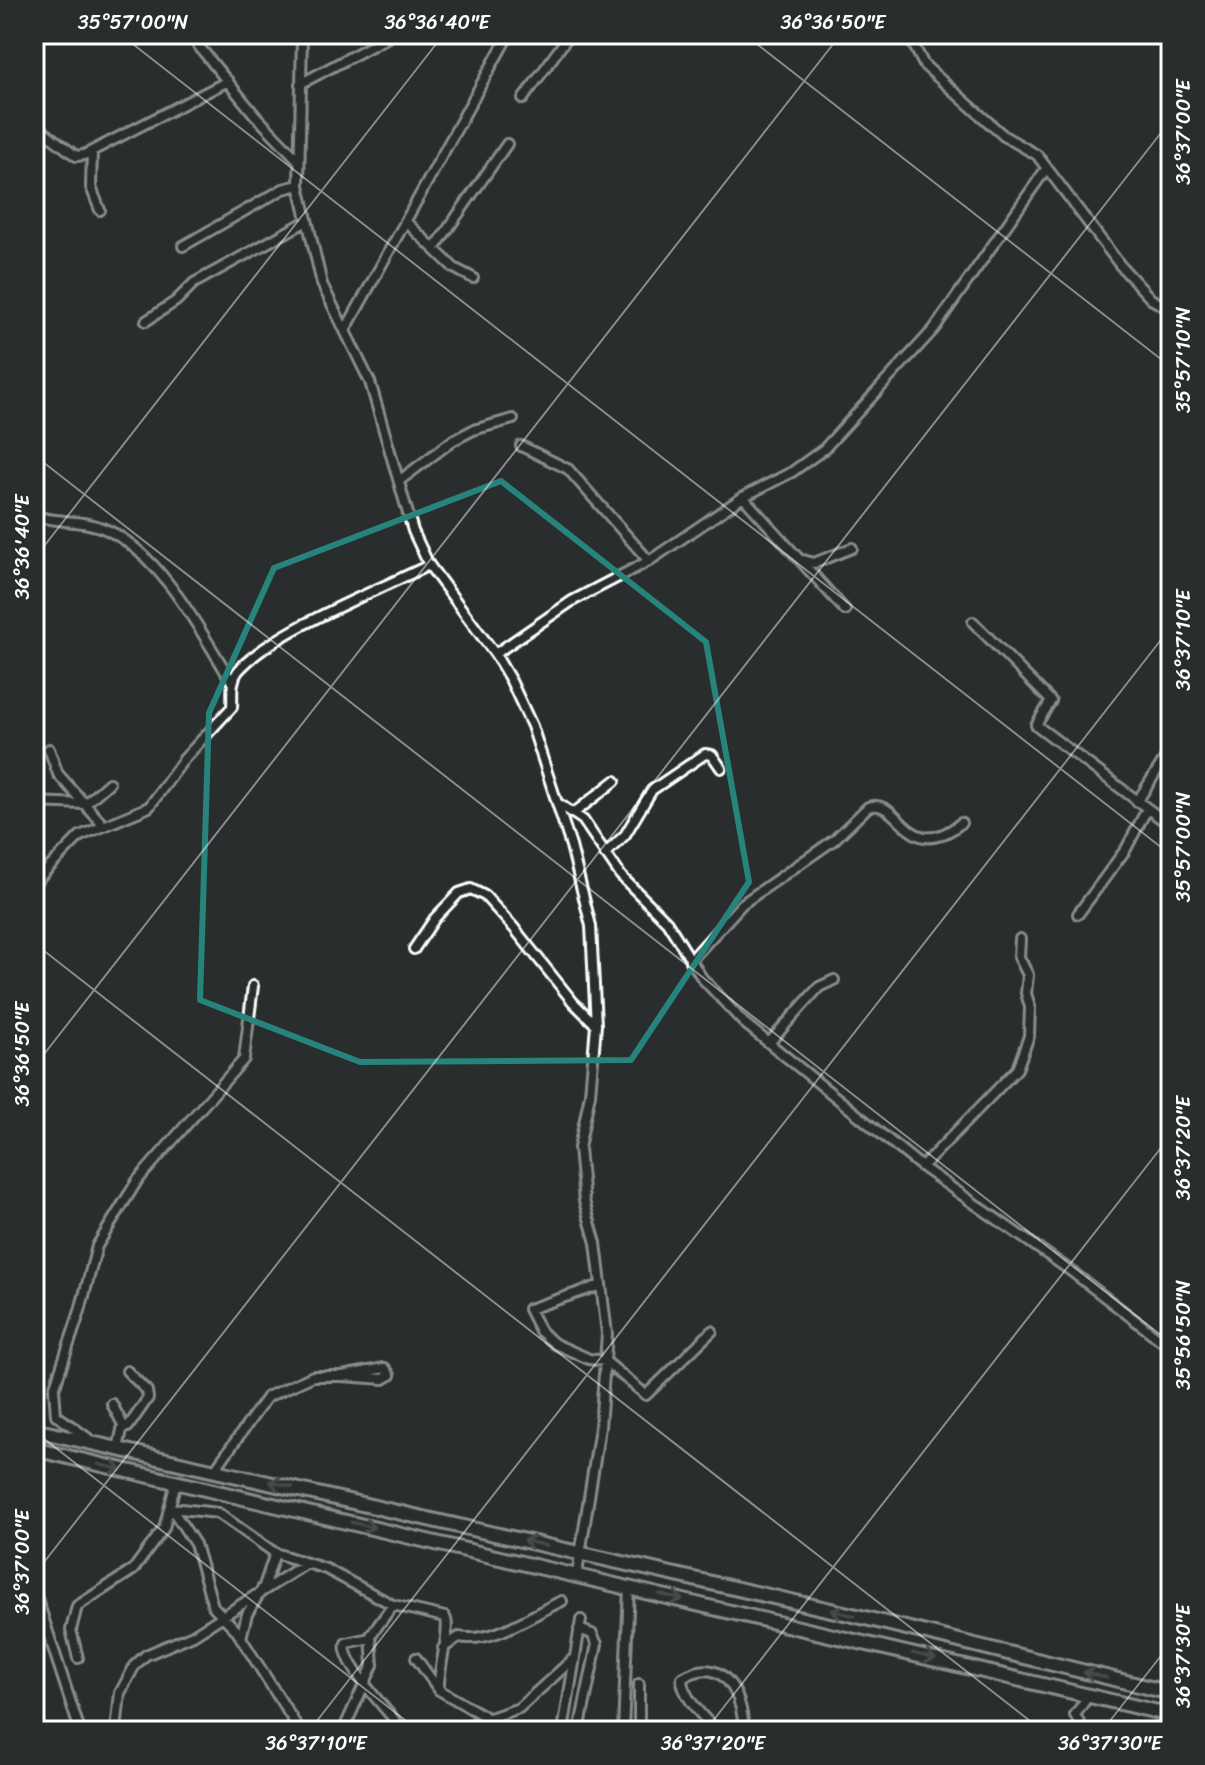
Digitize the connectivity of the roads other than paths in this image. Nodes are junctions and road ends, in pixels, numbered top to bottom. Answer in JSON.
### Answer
{"nodes":[{"id":1,"x":189,"y":34,"type":"edge"},
{"id":2,"x":302,"y":34,"type":"edge"},
{"id":3,"x":509,"y":34,"type":"edge"},
{"id":4,"x":570,"y":34,"type":"edge"},
{"id":5,"x":908,"y":34,"type":"edge"},
{"id":6,"x":390,"y":36,"type":"edge"},
{"id":7,"x":228,"y":81,"type":"junction"},
{"id":8,"x":300,"y":84,"type":"junction"},
{"id":9,"x":523,"y":99,"type":"dead end"},
{"id":10,"x":34,"y":124,"type":"edge"},
{"id":11,"x":507,"y":144,"type":"dead end"},
{"id":12,"x":92,"y":151,"type":"junction"},
{"id":13,"x":299,"y":161,"type":"junction"},
{"id":14,"x":1046,"y":169,"type":"junction"},
{"id":15,"x":299,"y":185,"type":"junction"},
{"id":16,"x":100,"y":210,"type":"dead end"},
{"id":17,"x":307,"y":221,"type":"junction"},
{"id":18,"x":405,"y":221,"type":"junction"},
{"id":19,"x":183,"y":246,"type":"dead end"},
{"id":20,"x":434,"y":249,"type":"junction"},
{"id":21,"x":473,"y":278,"type":"dead end"},
{"id":22,"x":1171,"y":310,"type":"edge"},
{"id":23,"x":146,"y":321,"type":"dead end"},
{"id":24,"x":346,"y":329,"type":"junction"},
{"id":25,"x":513,"y":419,"type":"dead end"},
{"id":26,"x":521,"y":446,"type":"dead end"},
{"id":27,"x":399,"y":481,"type":"junction"},
{"id":28,"x":743,"y":497,"type":"junction"},
{"id":29,"x":34,"y":516,"type":"edge"},
{"id":30,"x":852,"y":548,"type":"dead end"},
{"id":31,"x":802,"y":560,"type":"junction"},
{"id":32,"x":649,"y":561,"type":"junction"},
{"id":33,"x":429,"y":565,"type":"junction"},
{"id":34,"x":845,"y":610,"type":"dead end"},
{"id":35,"x":973,"y":622,"type":"dead end"},
{"id":36,"x":495,"y":654,"type":"junction"},
{"id":37,"x":232,"y":682,"type":"junction"},
{"id":38,"x":49,"y":749,"type":"dead end"},
{"id":39,"x":1171,"y":749,"type":"edge"},
{"id":40,"x":721,"y":768,"type":"dead end"},
{"id":41,"x":615,"y":781,"type":"dead end"},
{"id":42,"x":109,"y":783,"type":"dead end"},
{"id":43,"x":34,"y":802,"type":"edge"},
{"id":44,"x":1137,"y":802,"type":"junction"},
{"id":45,"x":85,"y":804,"type":"junction"},
{"id":46,"x":559,"y":804,"type":"junction"},
{"id":47,"x":1147,"y":809,"type":"junction"},
{"id":48,"x":574,"y":813,"type":"junction"},
{"id":49,"x":961,"y":823,"type":"dead end"},
{"id":50,"x":104,"y":826,"type":"junction"},
{"id":51,"x":1171,"y":826,"type":"edge"},
{"id":52,"x":605,"y":854,"type":"junction"},
{"id":53,"x":34,"y":883,"type":"edge"},
{"id":54,"x":1078,"y":914,"type":"dead end"},
{"id":55,"x":1020,"y":939,"type":"dead end"},
{"id":56,"x":414,"y":949,"type":"dead end"},
{"id":57,"x":690,"y":961,"type":"junction"},
{"id":58,"x":834,"y":980,"type":"dead end"},
{"id":59,"x":253,"y":986,"type":"dead end"},
{"id":60,"x":596,"y":1025,"type":"junction"},
{"id":61,"x":769,"y":1043,"type":"junction"},
{"id":62,"x":922,"y":1167,"type":"junction"},
{"id":63,"x":601,"y":1285,"type":"junction"},
{"id":64,"x":712,"y":1331,"type":"dead end"},
{"id":65,"x":1171,"y":1348,"type":"edge"},
{"id":66,"x":605,"y":1361,"type":"junction"},
{"id":67,"x":127,"y":1371,"type":"dead end"},
{"id":68,"x":342,"y":1376,"type":"junction"},
{"id":69,"x":112,"y":1404,"type":"dead end"},
{"id":70,"x":123,"y":1425,"type":"junction"},
{"id":71,"x":34,"y":1430,"type":"edge"},
{"id":72,"x":96,"y":1444,"type":"junction"},
{"id":73,"x":118,"y":1449,"type":"junction"},
{"id":74,"x":38,"y":1450,"type":"edge"},
{"id":75,"x":34,"y":1463,"type":"edge"},
{"id":76,"x":216,"y":1468,"type":"junction"},
{"id":77,"x":176,"y":1482,"type":"junction"},
{"id":78,"x":171,"y":1508,"type":"junction"},
{"id":79,"x":275,"y":1553,"type":"junction"},
{"id":80,"x":581,"y":1554,"type":"junction"},
{"id":81,"x":307,"y":1563,"type":"junction"},
{"id":82,"x":577,"y":1574,"type":"junction"},
{"id":83,"x":629,"y":1587,"type":"junction"},
{"id":84,"x":34,"y":1589,"type":"edge"},
{"id":85,"x":259,"y":1596,"type":"junction"},
{"id":86,"x":562,"y":1601,"type":"dead end"},
{"id":87,"x":393,"y":1605,"type":"junction"},
{"id":88,"x":222,"y":1616,"type":"junction"},
{"id":89,"x":34,"y":1617,"type":"edge"},
{"id":90,"x":45,"y":1624,"type":"junction"},
{"id":91,"x":241,"y":1638,"type":"junction"},
{"id":92,"x":370,"y":1638,"type":"junction"},
{"id":93,"x":442,"y":1649,"type":"junction"},
{"id":94,"x":78,"y":1658,"type":"dead end"},
{"id":95,"x":416,"y":1658,"type":"dead end"},
{"id":96,"x":572,"y":1660,"type":"junction"},
{"id":97,"x":639,"y":1684,"type":"dead end"},
{"id":98,"x":366,"y":1685,"type":"junction"},
{"id":99,"x":439,"y":1690,"type":"junction"},
{"id":100,"x":1171,"y":1693,"type":"edge"},
{"id":101,"x":1089,"y":1695,"type":"junction"},
{"id":102,"x":1171,"y":1715,"type":"edge"},
{"id":103,"x":484,"y":1719,"type":"junction"},
{"id":104,"x":976,"y":1728,"type":"edge"},
{"id":105,"x":80,"y":1731,"type":"edge"},
{"id":106,"x":116,"y":1731,"type":"edge"},
{"id":107,"x":300,"y":1731,"type":"edge"},
{"id":108,"x":343,"y":1731,"type":"edge"},
{"id":109,"x":404,"y":1731,"type":"edge"},
{"id":110,"x":452,"y":1731,"type":"edge"},
{"id":111,"x":510,"y":1731,"type":"edge"},
{"id":112,"x":563,"y":1731,"type":"edge"},
{"id":113,"x":579,"y":1731,"type":"edge"},
{"id":114,"x":623,"y":1731,"type":"edge"},
{"id":115,"x":639,"y":1731,"type":"edge"},
{"id":116,"x":718,"y":1731,"type":"edge"},
{"id":117,"x":744,"y":1731,"type":"edge"},
{"id":118,"x":769,"y":1731,"type":"edge"},
{"id":119,"x":808,"y":1731,"type":"edge"},
{"id":120,"x":955,"y":1731,"type":"edge"},
{"id":121,"x":1022,"y":1731,"type":"edge"},
{"id":122,"x":1084,"y":1731,"type":"edge"}],
"edges":[{"from":1,"to":7,"type":"street"},
{"from":2,"to":8,"type":"street"},
{"from":3,"to":18,"type":"street"},
{"from":4,"to":9,"type":"street"},
{"from":5,"to":14,"type":"street"},
{"from":6,"to":8,"type":"street"},
{"from":7,"to":12,"type":"street"},
{"from":7,"to":13,"type":"street"},
{"from":8,"to":13,"type":"street"},
{"from":10,"to":12,"type":"street"},
{"from":11,"to":20,"type":"street"},
{"from":12,"to":16,"type":"street"},
{"from":13,"to":15,"type":"street"},
{"from":14,"to":22,"type":"street"},
{"from":14,"to":28,"type":"street"},
{"from":15,"to":17,"type":"street"},
{"from":15,"to":19,"type":"street"},
{"from":17,"to":23,"type":"street"},
{"from":17,"to":24,"type":"street"},
{"from":18,"to":20,"type":"street"},
{"from":18,"to":24,"type":"street"},
{"from":20,"to":21,"type":"street"},
{"from":24,"to":27,"type":"street"},
{"from":25,"to":27,"type":"street"},
{"from":26,"to":32,"type":"street"},
{"from":27,"to":33,"type":"street"},
{"from":28,"to":31,"type":"street"},
{"from":28,"to":32,"type":"street"},
{"from":29,"to":37,"type":"street"},
{"from":30,"to":31,"type":"street"},
{"from":31,"to":34,"type":"street"},
{"from":32,"to":36,"type":"street"},
{"from":33,"to":36,"type":"street"},
{"from":33,"to":37,"type":"street"},
{"from":35,"to":44,"type":"street"},
{"from":36,"to":46,"type":"street"},
{"from":37,"to":50,"type":"street"},
{"from":38,"to":45,"type":"street"},
{"from":39,"to":44,"type":"street"},
{"from":40,"to":52,"type":"street"},
{"from":41,"to":48,"type":"street"},
{"from":42,"to":45,"type":"street"},
{"from":43,"to":45,"type":"street"},
{"from":44,"to":47,"type":"street"},
{"from":45,"to":50,"type":"street"},
{"from":46,"to":48,"type":"street"},
{"from":46,"to":60,"type":"street"},
{"from":47,"to":51,"type":"street"},
{"from":47,"to":54,"type":"street"},
{"from":48,"to":52,"type":"street"},
{"from":49,"to":57,"type":"street"},
{"from":50,"to":53,"type":"street"},
{"from":52,"to":57,"type":"street"},
{"from":55,"to":62,"type":"street"},
{"from":56,"to":60,"type":"street"},
{"from":57,"to":61,"type":"street"},
{"from":58,"to":61,"type":"street"},
{"from":59,"to":72,"type":"street"},
{"from":60,"to":63,"type":"street"},
{"from":61,"to":62,"type":"street"},
{"from":62,"to":65,"type":"street"},
{"from":63,"to":66,"type":"street"},
{"from":63,"to":66,"type":"street"},
{"from":64,"to":66,"type":"street"},
{"from":66,"to":80,"type":"street"},
{"from":67,"to":70,"type":"street"},
{"from":68,"to":68,"type":"street"},
{"from":68,"to":76,"type":"street"},
{"from":69,"to":70,"type":"street"},
{"from":70,"to":73,"type":"street"},
{"from":71,"to":72,"type":"main road"},
{"from":72,"to":73,"type":"main road"},
{"from":73,"to":76,"type":"main road"},
{"from":74,"to":75,"type":"street"},
{"from":74,"to":77,"type":"main road","one_way":true},
{"from":80,"to":76,"type":"main road","one_way":true},
{"from":77,"to":78,"type":"street"},
{"from":77,"to":82,"type":"main road","one_way":true},
{"from":78,"to":79,"type":"street"},
{"from":78,"to":88,"type":"street"},
{"from":78,"to":94,"type":"street"},
{"from":79,"to":81,"type":"street"},
{"from":79,"to":85,"type":"street"},
{"from":80,"to":82,"type":"street"},
{"from":100,"to":80,"type":"main road","one_way":true},
{"from":81,"to":85,"type":"street"},
{"from":81,"to":87,"type":"street"},
{"from":82,"to":83,"type":"main road"},
{"from":83,"to":101,"type":"main road","one_way":true},
{"from":83,"to":114,"type":"street"},
{"from":84,"to":90,"type":"street"},
{"from":85,"to":88,"type":"street"},
{"from":85,"to":91,"type":"street"},
{"from":86,"to":93,"type":"street"},
{"from":87,"to":92,"type":"street"},
{"from":87,"to":93,"type":"street"},
{"from":88,"to":91,"type":"street"},
{"from":88,"to":106,"type":"street"},
{"from":89,"to":90,"type":"street"},
{"from":90,"to":105,"type":"street"},
{"from":91,"to":107,"type":"street"},
{"from":92,"to":98,"type":"street"},
{"from":92,"to":98,"type":"street"},
{"from":93,"to":99,"type":"street"},
{"from":95,"to":99,"type":"street"},
{"from":96,"to":103,"type":"street"},
{"from":96,"to":112,"type":"street"},
{"from":96,"to":113,"type":"street"},
{"from":97,"to":115,"type":"street"},
{"from":98,"to":108,"type":"street"},
{"from":98,"to":109,"type":"street"},
{"from":99,"to":103,"type":"street"},
{"from":101,"to":102,"type":"main road"},
{"from":101,"to":122,"type":"street"},
{"from":103,"to":110,"type":"street"},
{"from":103,"to":111,"type":"street"},
{"from":104,"to":120,"type":"street"},
{"from":104,"to":121,"type":"street"},
{"from":116,"to":117,"type":"street"},
{"from":118,"to":119,"type":"street"}]}
